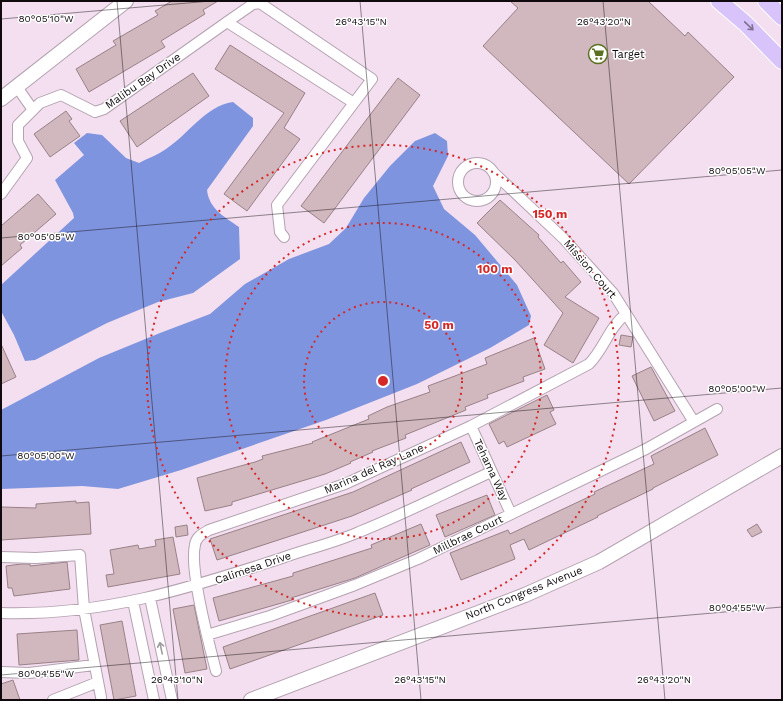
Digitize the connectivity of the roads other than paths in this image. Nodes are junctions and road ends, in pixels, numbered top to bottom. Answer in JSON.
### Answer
{"nodes":[{"id":1,"x":126,"y":1,"type":"edge"},
{"id":2,"x":719,"y":1,"type":"edge"},
{"id":3,"x":766,"y":1,"type":"edge"},
{"id":4,"x":782,"y":18,"type":"edge"},
{"id":5,"x":227,"y":22,"type":"junction"},
{"id":6,"x":782,"y":61,"type":"edge"},
{"id":7,"x":17,"y":87,"type":"junction"},
{"id":8,"x":1,"y":99,"type":"edge"},
{"id":9,"x":354,"y":103,"type":"junction"},
{"id":10,"x":33,"y":110,"type":"junction"},
{"id":11,"x":493,"y":172,"type":"dead end"},
{"id":12,"x":1,"y":194,"type":"edge"},
{"id":13,"x":284,"y":237,"type":"dead end"},
{"id":14,"x":626,"y":314,"type":"junction"},
{"id":15,"x":717,"y":409,"type":"dead end"},
{"id":16,"x":694,"y":422,"type":"junction"},
{"id":17,"x":471,"y":426,"type":"junction"},
{"id":18,"x":782,"y":456,"type":"edge"},
{"id":19,"x":491,"y":472,"type":"junction"},
{"id":20,"x":511,"y":514,"type":"junction"},
{"id":21,"x":1,"y":557,"type":"edge"},
{"id":22,"x":197,"y":586,"type":"junction"},
{"id":23,"x":150,"y":598,"type":"junction"},
{"id":24,"x":133,"y":601,"type":"junction"},
{"id":25,"x":84,"y":609,"type":"junction"},
{"id":26,"x":1,"y":613,"type":"edge"},
{"id":27,"x":156,"y":625,"type":"junction"},
{"id":28,"x":139,"y":629,"type":"junction"},
{"id":29,"x":207,"y":635,"type":"junction"},
{"id":30,"x":94,"y":665,"type":"junction"},
{"id":31,"x":165,"y":668,"type":"junction"},
{"id":32,"x":216,"y":671,"type":"dead end"},
{"id":33,"x":1,"y":672,"type":"edge"},
{"id":34,"x":148,"y":672,"type":"junction"},
{"id":35,"x":98,"y":682,"type":"junction"},
{"id":36,"x":101,"y":697,"type":"dead end"},
{"id":37,"x":53,"y":700,"type":"edge"},
{"id":38,"x":154,"y":700,"type":"edge"},
{"id":39,"x":172,"y":700,"type":"edge"},
{"id":40,"x":251,"y":700,"type":"edge"}],
"edges":[{"from":1,"to":7,"type":"street"},
{"from":2,"to":6,"type":"main road","one_way":true},
{"from":3,"to":4,"type":"main road"},
{"from":5,"to":9,"type":"street"},
{"from":5,"to":9,"type":"street","name":"Malibu Bay Drive"},
{"from":5,"to":10,"type":"street","name":"Malibu Bay Drive"},
{"from":7,"to":8,"type":"street"},
{"from":7,"to":10,"type":"street"},
{"from":9,"to":13,"type":"street","name":"Malibu Bay Drive"},
{"from":10,"to":12,"type":"street","name":"Malibu Bay Drive"},
{"from":11,"to":14,"type":"street","name":"Mission Court"},
{"from":14,"to":16,"type":"street","name":"Mission Court"},
{"from":14,"to":17,"type":"street","name":"Marina del Ray Lane"},
{"from":15,"to":16,"type":"street","name":"Millbrae Court"},
{"from":16,"to":20,"type":"street","name":"Millbrae Court"},
{"from":17,"to":19,"type":"street","name":"Tehama Way"},
{"from":17,"to":22,"type":"street","name":"Marina del Ray Lane"},
{"from":18,"to":40,"type":"street","name":"North Congress Avenue"},
{"from":19,"to":20,"type":"street","name":"Tehama Way"},
{"from":19,"to":22,"type":"street","name":"Calimesa Drive"},
{"from":20,"to":29,"type":"street","name":"Millbrae Court"},
{"from":21,"to":25,"type":"street"},
{"from":22,"to":23,"type":"street","name":"Calimesa Drive"},
{"from":22,"to":29,"type":"street","name":"Marina del Ray Lane"},
{"from":23,"to":24,"type":"street","name":"Calimesa Drive"},
{"from":23,"to":27,"type":"street"},
{"from":24,"to":25,"type":"street","name":"Calimesa Drive"},
{"from":24,"to":28,"type":"street"},
{"from":25,"to":26,"type":"street","name":"Calimesa Drive"},
{"from":25,"to":30,"type":"street"},
{"from":27,"to":28,"type":"street"},
{"from":31,"to":27,"type":"street","one_way":true},
{"from":28,"to":34,"type":"street"},
{"from":29,"to":32,"type":"street","name":"Marina del Ray Lane"},
{"from":30,"to":33,"type":"street"},
{"from":30,"to":35,"type":"street"},
{"from":31,"to":34,"type":"street"},
{"from":31,"to":39,"type":"street"},
{"from":34,"to":38,"type":"street"},
{"from":35,"to":36,"type":"street"},
{"from":35,"to":37,"type":"street"}]}
